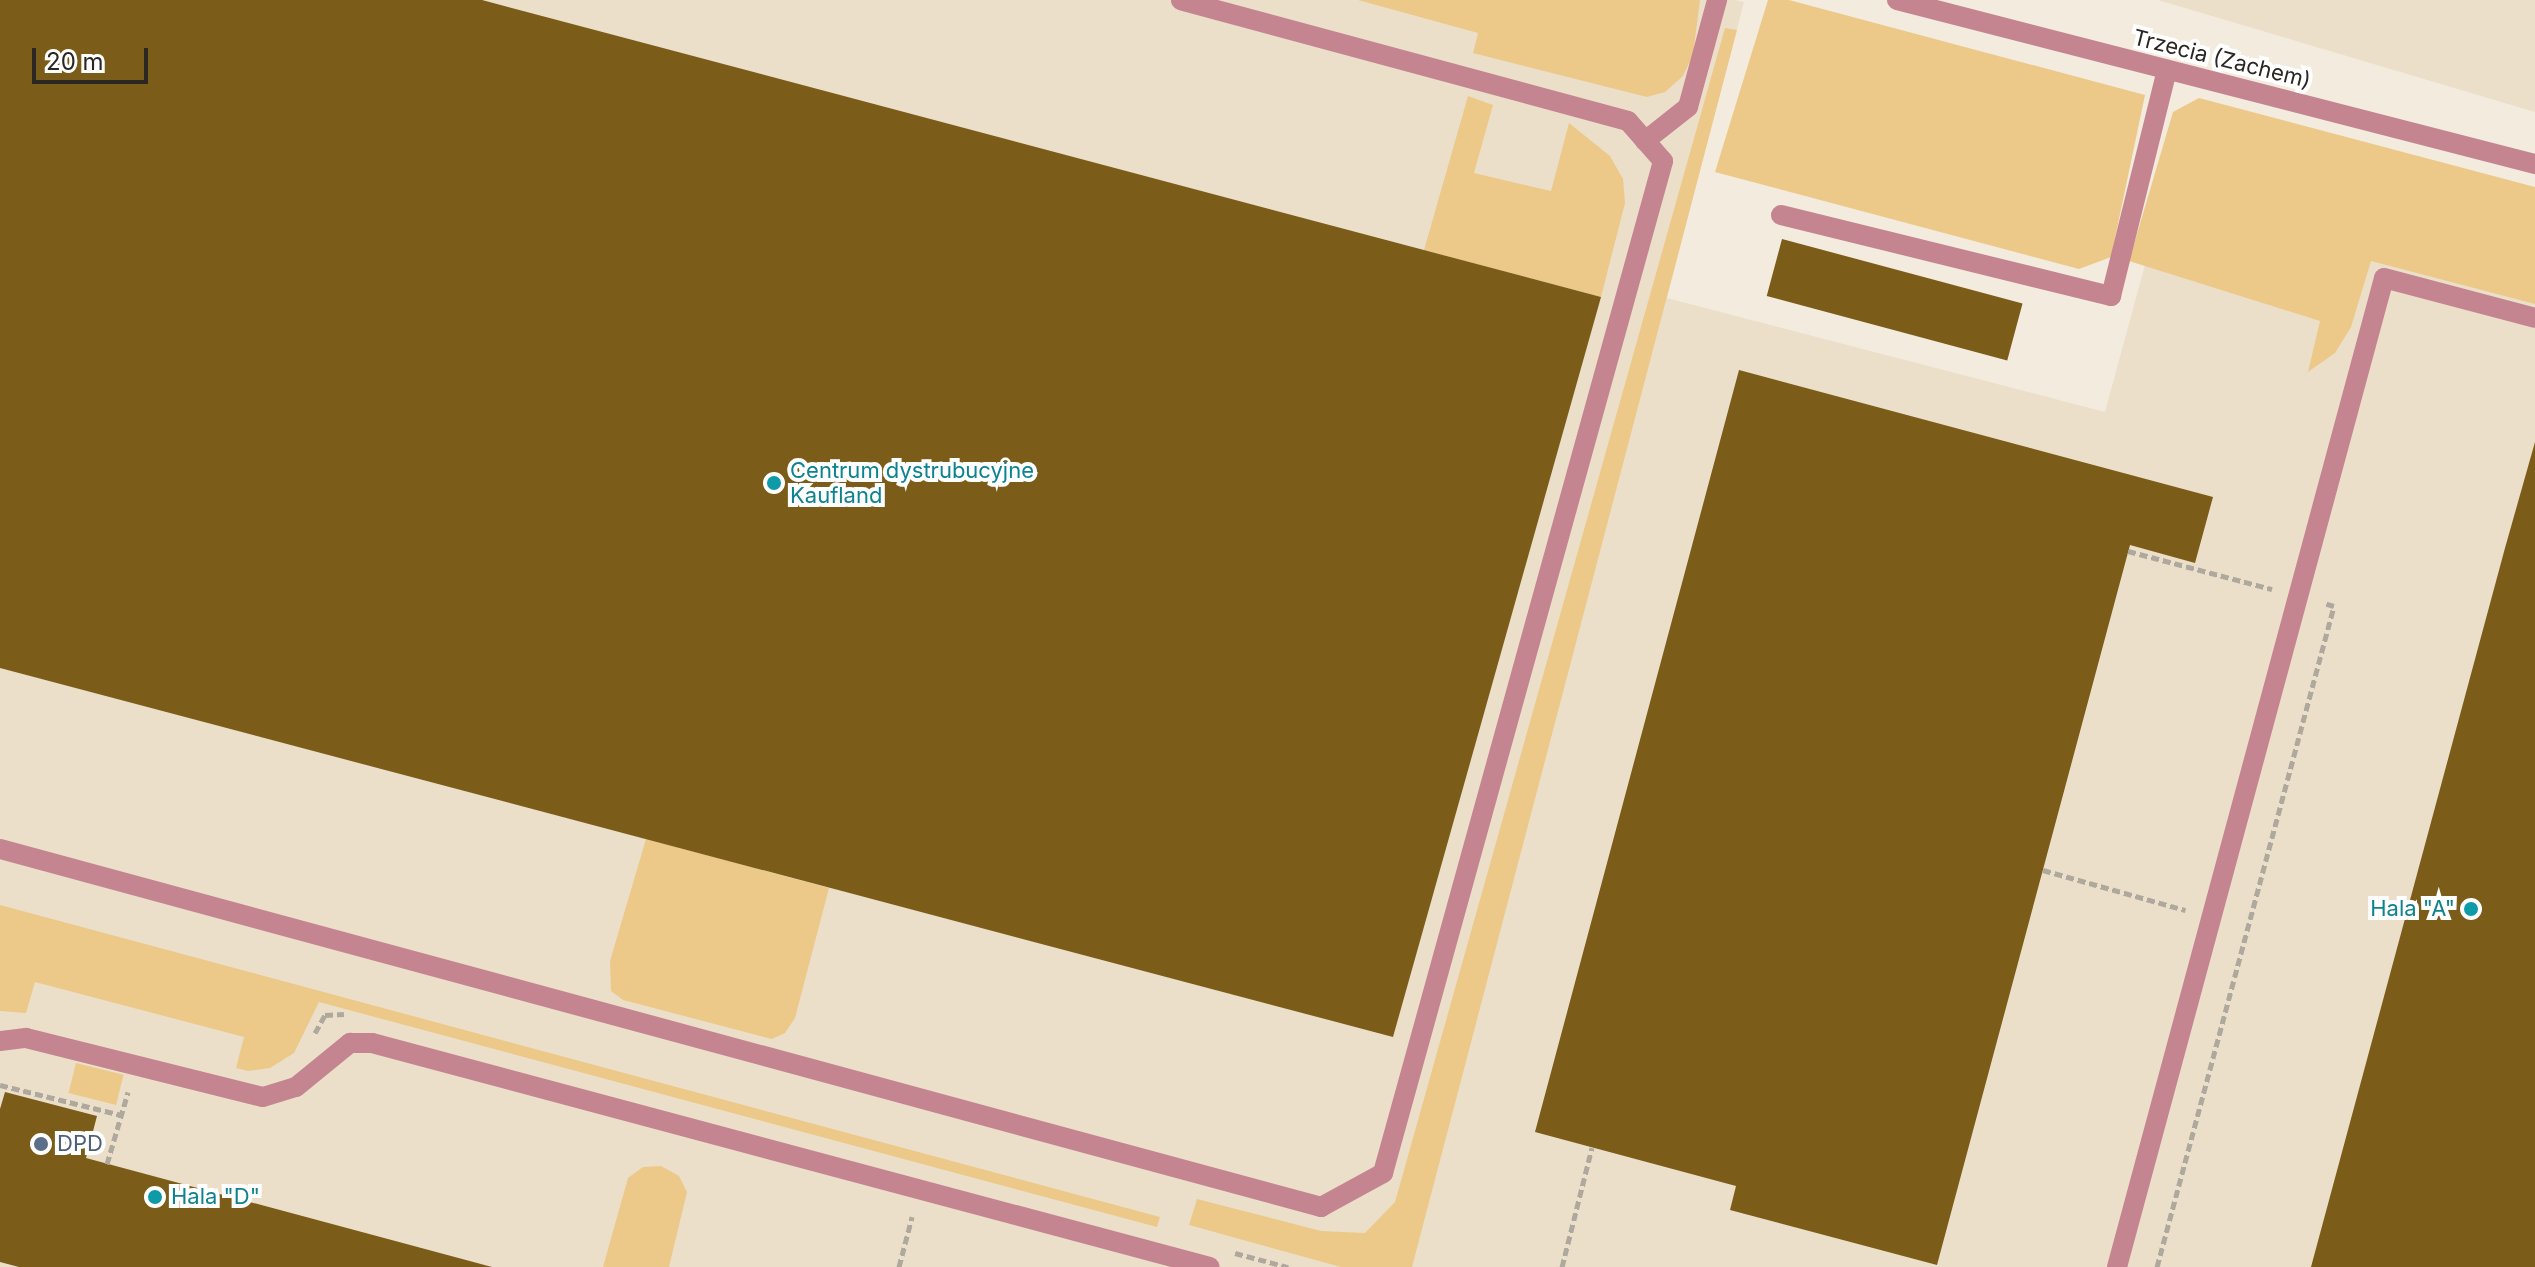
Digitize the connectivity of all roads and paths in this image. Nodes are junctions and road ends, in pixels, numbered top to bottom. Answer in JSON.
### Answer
{"nodes":[{"id":1,"x":1181,"y":0,"type":"edge"},
{"id":2,"x":1717,"y":0,"type":"edge"},
{"id":3,"x":1897,"y":0,"type":"edge"},
{"id":4,"x":2167,"y":70,"type":"junction"},
{"id":5,"x":1645,"y":141,"type":"junction"},
{"id":6,"x":2535,"y":164,"type":"edge"},
{"id":7,"x":1781,"y":215,"type":"dead end"},
{"id":8,"x":2535,"y":318,"type":"edge"},
{"id":9,"x":0,"y":849,"type":"edge"},
{"id":10,"x":2043,"y":870,"type":"dead end"},
{"id":11,"x":2212,"y":917,"type":"junction"},
{"id":12,"x":2248,"y":926,"type":"dead end"},
{"id":13,"x":0,"y":1041,"type":"edge"},
{"id":14,"x":0,"y":1085,"type":"edge"},
{"id":15,"x":121,"y":1115,"type":"dead end"},
{"id":16,"x":1592,"y":1148,"type":"dead end"},
{"id":17,"x":1210,"y":1267,"type":"edge"},
{"id":18,"x":1562,"y":1267,"type":"edge"},
{"id":19,"x":2117,"y":1267,"type":"edge"}],
"edges":[{"from":1,"to":5,"type":"lane"},
{"from":2,"to":5,"type":"lane"},
{"from":3,"to":4,"type":"lane","name":"Trzecia (Zachem)"},
{"from":4,"to":6,"type":"lane","name":"Trzecia (Zachem)"},
{"from":4,"to":7,"type":"lane"},
{"from":5,"to":9,"type":"lane"},
{"from":8,"to":11,"type":"lane"},
{"from":10,"to":11,"type":"path"},
{"from":11,"to":12,"type":"path"},
{"from":11,"to":19,"type":"lane"},
{"from":13,"to":17,"type":"lane"},
{"from":14,"to":15,"type":"path"},
{"from":16,"to":18,"type":"path"}]}
